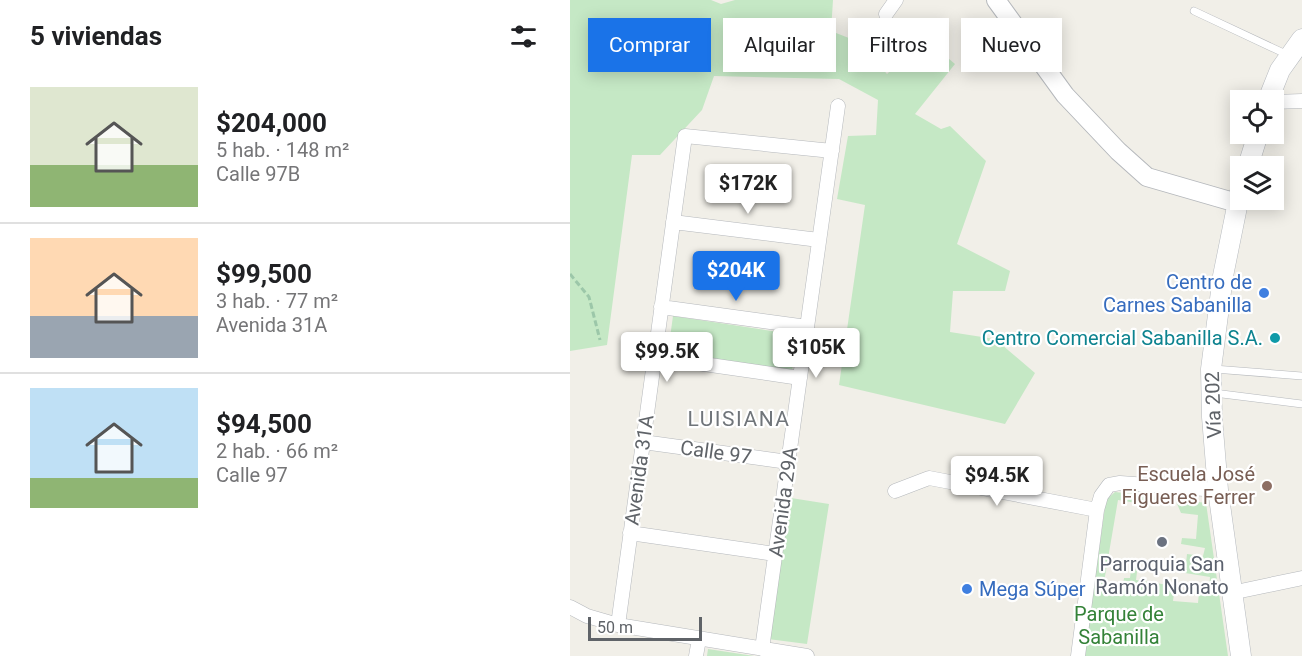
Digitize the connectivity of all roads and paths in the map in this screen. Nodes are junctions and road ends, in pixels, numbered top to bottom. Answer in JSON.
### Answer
{"nodes":[{"id":1,"x":896,"y":0,"type":"edge"},
{"id":2,"x":996,"y":0,"type":"edge"},
{"id":3,"x":1194,"y":11,"type":"dead end"},
{"id":4,"x":886,"y":14,"type":"dead end"},
{"id":5,"x":1302,"y":39,"type":"edge"},
{"id":6,"x":1290,"y":56,"type":"junction"},
{"id":7,"x":1272,"y":90,"type":"edge"},
{"id":8,"x":1302,"y":101,"type":"edge"},
{"id":9,"x":1284,"y":102,"type":"edge"},
{"id":10,"x":838,"y":106,"type":"dead end"},
{"id":11,"x":832,"y":151,"type":"junction"},
{"id":12,"x":1230,"y":195,"type":"edge"},
{"id":13,"x":1236,"y":210,"type":"edge"},
{"id":14,"x":673,"y":222,"type":"junction"},
{"id":15,"x":819,"y":240,"type":"junction"},
{"id":16,"x":570,"y":274,"type":"edge"},
{"id":17,"x":661,"y":308,"type":"junction"},
{"id":18,"x":807,"y":327,"type":"junction"},
{"id":19,"x":600,"y":340,"type":"dead end"},
{"id":20,"x":655,"y":357,"type":"junction"},
{"id":21,"x":1211,"y":369,"type":"junction"},
{"id":22,"x":1302,"y":376,"type":"edge"},
{"id":23,"x":800,"y":378,"type":"junction"},
{"id":24,"x":1212,"y":393,"type":"junction"},
{"id":25,"x":1302,"y":404,"type":"edge"},
{"id":26,"x":643,"y":442,"type":"junction"},
{"id":27,"x":788,"y":462,"type":"junction"},
{"id":28,"x":1218,"y":490,"type":"junction"},
{"id":29,"x":895,"y":491,"type":"dead end"},
{"id":30,"x":1097,"y":510,"type":"junction"},
{"id":31,"x":630,"y":533,"type":"junction"},
{"id":32,"x":775,"y":554,"type":"junction"},
{"id":33,"x":1302,"y":578,"type":"edge"},
{"id":34,"x":1232,"y":593,"type":"junction"},
{"id":35,"x":570,"y":607,"type":"edge"},
{"id":36,"x":618,"y":625,"type":"junction"},
{"id":37,"x":699,"y":639,"type":"junction"},
{"id":38,"x":762,"y":649,"type":"junction"},
{"id":39,"x":696,"y":656,"type":"edge"},
{"id":40,"x":807,"y":656,"type":"edge"},
{"id":41,"x":1078,"y":656,"type":"edge"},
{"id":42,"x":1241,"y":656,"type":"edge"}],
"edges":[{"from":1,"to":4,"type":"street"},
{"from":2,"to":12,"type":"street"},
{"from":3,"to":6,"type":"lane"},
{"from":5,"to":6,"type":"main road"},
{"from":6,"to":7,"type":"main road"},
{"from":8,"to":9,"type":"street"},
{"from":10,"to":11,"type":"street","name":"Avenida 29A"},
{"from":11,"to":14,"type":"street","name":"Avenida 31A"},
{"from":11,"to":15,"type":"street","name":"Avenida 29A"},
{"from":13,"to":21,"type":"main road","name":"Vía 202"},
{"from":14,"to":15,"type":"street"},
{"from":14,"to":17,"type":"street","name":"Avenida 31A"},
{"from":15,"to":18,"type":"street","name":"Avenida 29A"},
{"from":16,"to":19,"type":"path"},
{"from":17,"to":18,"type":"street"},
{"from":17,"to":20,"type":"street","name":"Avenida 31A"},
{"from":18,"to":23,"type":"street","name":"Avenida 29A"},
{"from":20,"to":23,"type":"street"},
{"from":20,"to":26,"type":"street","name":"Avenida 31A"},
{"from":21,"to":22,"type":"lane"},
{"from":21,"to":24,"type":"main road","name":"Vía 202"},
{"from":23,"to":27,"type":"street","name":"Avenida 29A"},
{"from":24,"to":25,"type":"lane"},
{"from":24,"to":28,"type":"main road","name":"Vía 202"},
{"from":26,"to":27,"type":"street","name":"Calle 97"},
{"from":26,"to":31,"type":"street","name":"Avenida 31A"},
{"from":27,"to":32,"type":"street","name":"Avenida 29A"},
{"from":28,"to":30,"type":"street"},
{"from":28,"to":34,"type":"main road","name":"Vía 202"},
{"from":29,"to":30,"type":"street"},
{"from":30,"to":41,"type":"street"},
{"from":31,"to":32,"type":"street"},
{"from":31,"to":36,"type":"street","name":"Avenida 31A"},
{"from":32,"to":38,"type":"street","name":"Avenida 29A"},
{"from":33,"to":34,"type":"street"},
{"from":34,"to":42,"type":"main road","name":"Vía 202"},
{"from":35,"to":36,"type":"street"},
{"from":36,"to":37,"type":"street"},
{"from":37,"to":38,"type":"street"},
{"from":37,"to":39,"type":"street"},
{"from":38,"to":40,"type":"street"}]}
